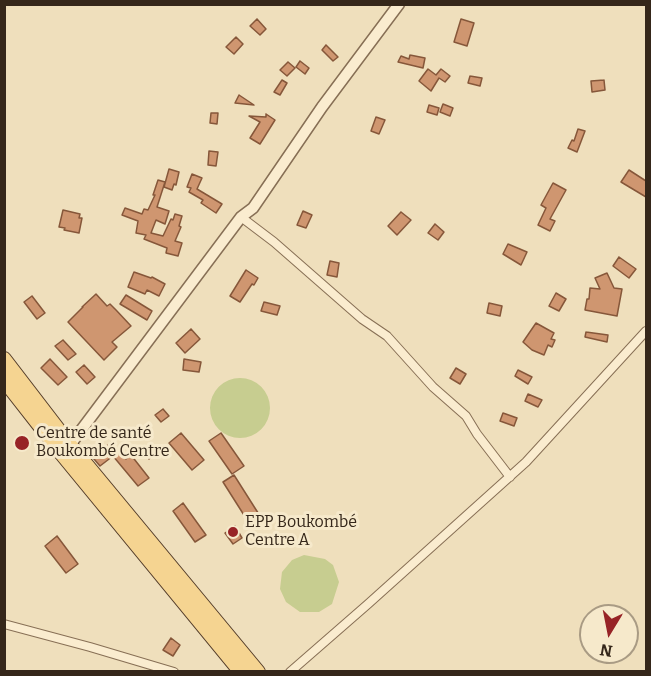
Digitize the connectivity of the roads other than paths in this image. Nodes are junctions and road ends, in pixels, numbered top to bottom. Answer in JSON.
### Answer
{"nodes":[{"id":1,"x":399,"y":4,"type":"edge"},
{"id":2,"x":241,"y":217,"type":"junction"},
{"id":3,"x":646,"y":331,"type":"edge"},
{"id":4,"x":4,"y":359,"type":"edge"},
{"id":5,"x":4,"y":380,"type":"edge"},
{"id":6,"x":70,"y":445,"type":"junction"},
{"id":7,"x":510,"y":477,"type":"junction"},
{"id":8,"x":4,"y":624,"type":"edge"},
{"id":9,"x":174,"y":672,"type":"edge"},
{"id":10,"x":241,"y":672,"type":"edge"},
{"id":11,"x":258,"y":672,"type":"edge"},
{"id":12,"x":290,"y":672,"type":"edge"}],
"edges":[{"from":1,"to":2,"type":"street"},
{"from":2,"to":6,"type":"street"},
{"from":2,"to":7,"type":"street"},
{"from":3,"to":7,"type":"street"},
{"from":4,"to":6,"type":"main road"},
{"from":5,"to":10,"type":"main road"},
{"from":6,"to":11,"type":"main road"},
{"from":7,"to":12,"type":"street"},
{"from":8,"to":9,"type":"street"}]}
